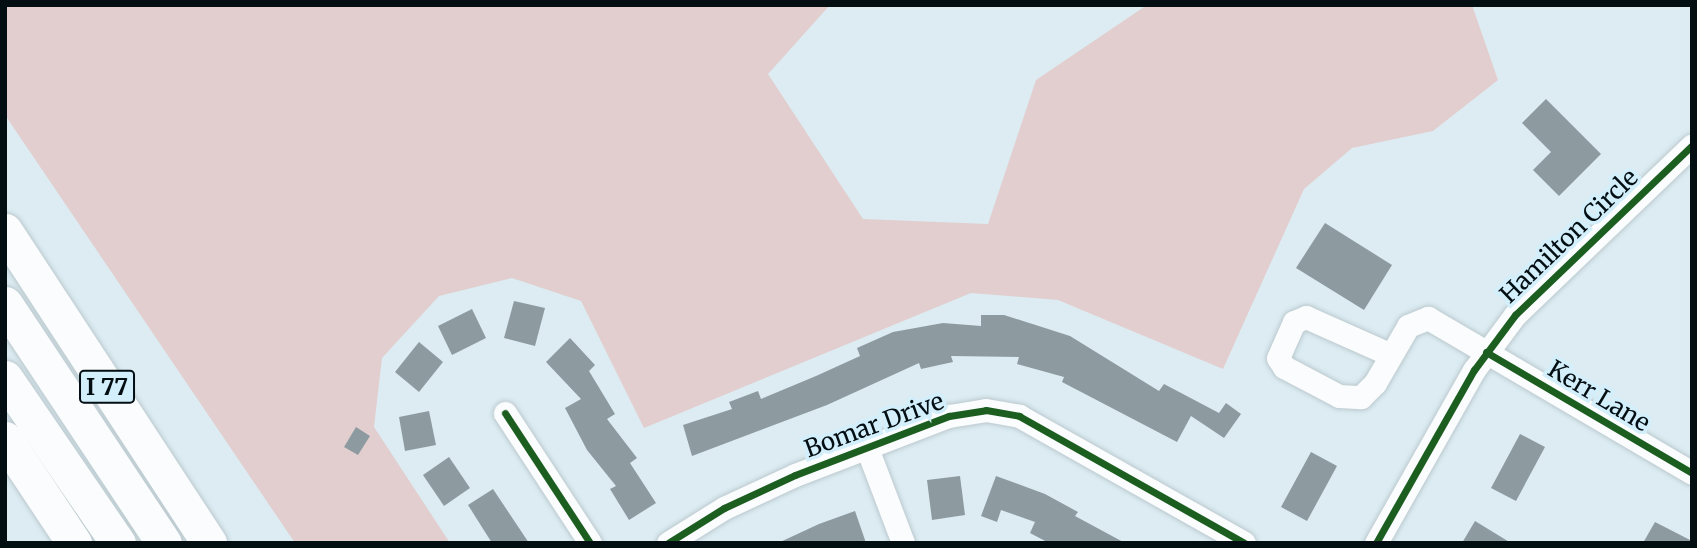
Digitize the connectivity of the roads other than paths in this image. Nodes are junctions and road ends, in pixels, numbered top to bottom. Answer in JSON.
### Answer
{"nodes":[{"id":1,"x":1692,"y":145,"type":"edge"},
{"id":2,"x":5,"y":231,"type":"edge"},
{"id":3,"x":5,"y":304,"type":"edge"},
{"id":4,"x":1486,"y":352,"type":"junction"},
{"id":5,"x":1389,"y":354,"type":"junction"},
{"id":6,"x":5,"y":378,"type":"edge"},
{"id":7,"x":505,"y":414,"type":"dead end"},
{"id":8,"x":5,"y":439,"type":"edge"},
{"id":9,"x":867,"y":448,"type":"junction"},
{"id":10,"x":1692,"y":473,"type":"edge"},
{"id":11,"x":74,"y":543,"type":"edge"},
{"id":12,"x":118,"y":543,"type":"edge"},
{"id":13,"x":164,"y":543,"type":"edge"},
{"id":14,"x":209,"y":543,"type":"edge"},
{"id":15,"x":590,"y":543,"type":"edge"},
{"id":16,"x":668,"y":543,"type":"edge"},
{"id":17,"x":903,"y":543,"type":"edge"},
{"id":18,"x":1244,"y":543,"type":"edge"},
{"id":19,"x":1376,"y":543,"type":"edge"}],
"edges":[{"from":1,"to":4,"type":"street","name":"Hamilton Circle"},
{"from":2,"to":14,"type":"highway","number":"I 77"},
{"from":3,"to":13,"type":"highway","number":"I 77"},
{"from":4,"to":5,"type":"street","name":"Kerr Lane"},
{"from":4,"to":10,"type":"street","name":"Kerr Lane"},
{"from":4,"to":19,"type":"street","name":"Hamilton Circle"},
{"from":5,"to":5,"type":"street"},
{"from":6,"to":12,"type":"highway"},
{"from":7,"to":15,"type":"street"},
{"from":8,"to":11,"type":"highway"},
{"from":9,"to":16,"type":"street","name":"Bomar Drive"},
{"from":9,"to":17,"type":"street"},
{"from":9,"to":18,"type":"street","name":"Bomar Drive"}]}
